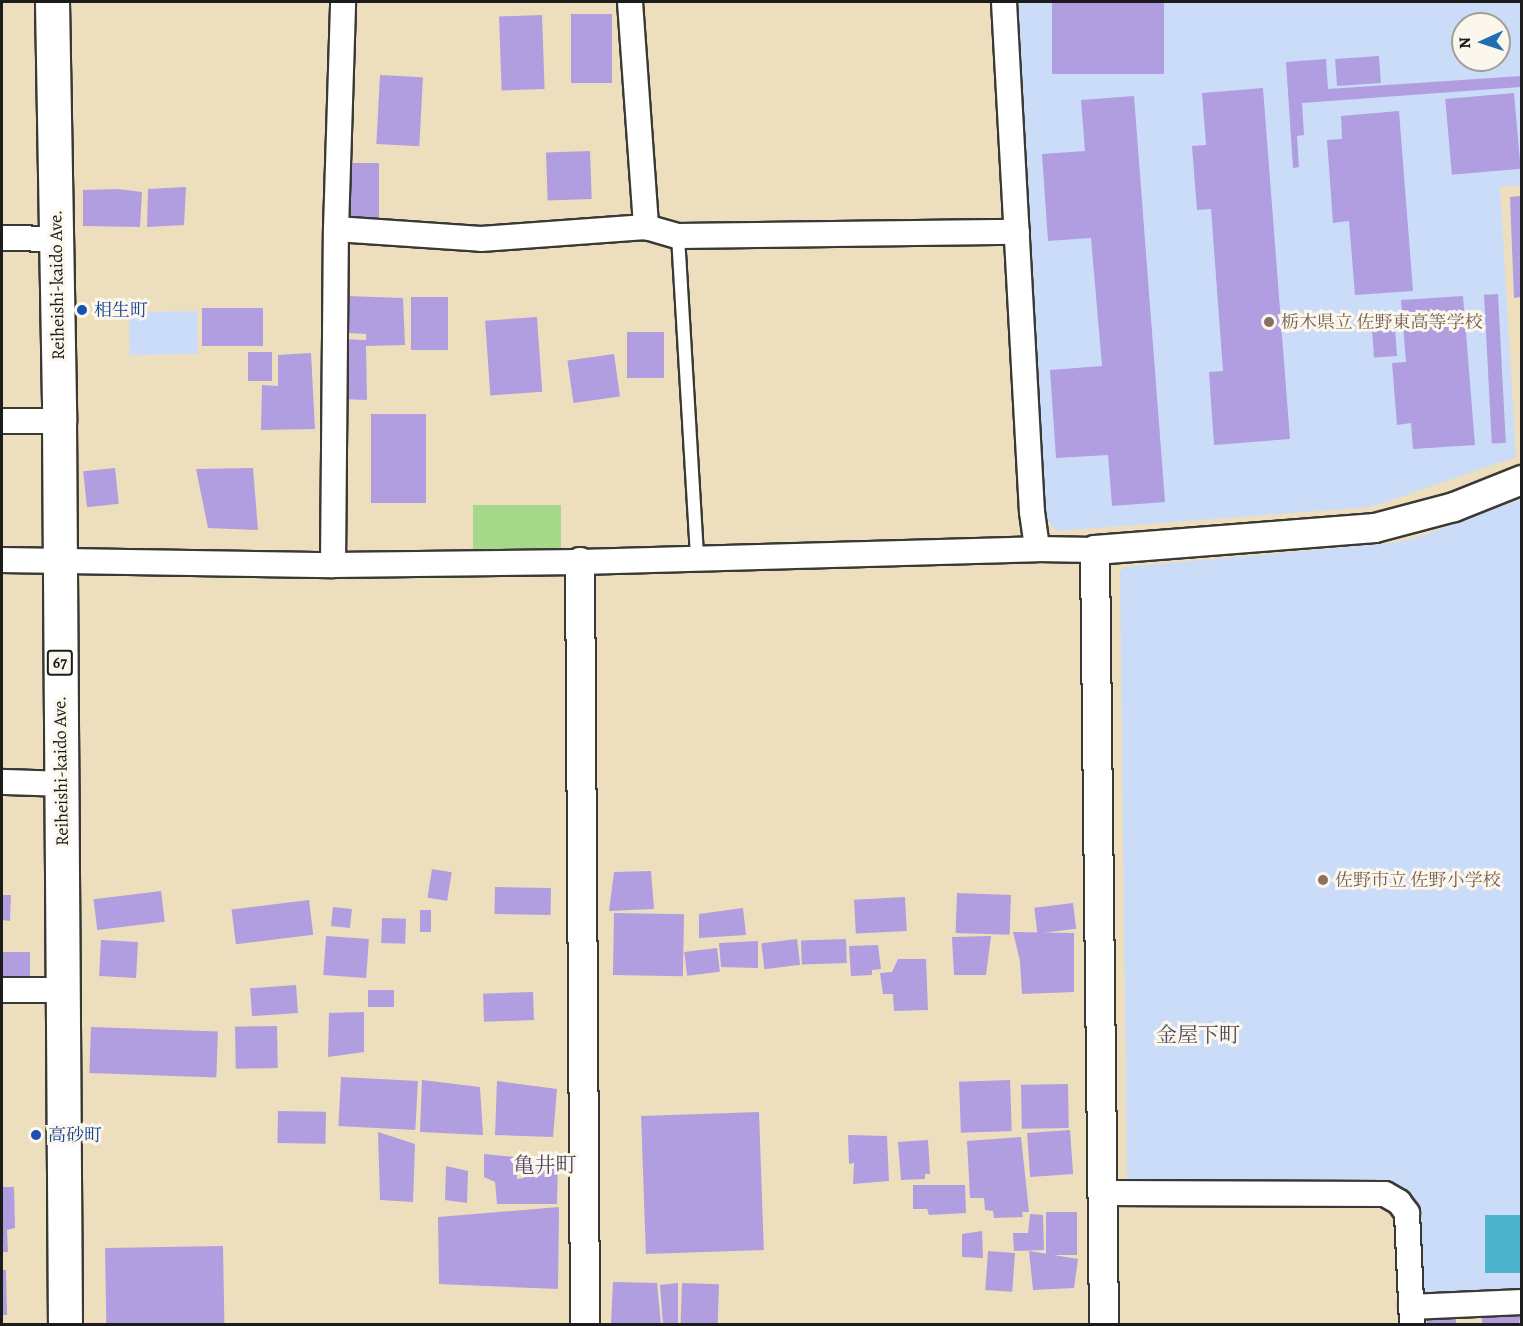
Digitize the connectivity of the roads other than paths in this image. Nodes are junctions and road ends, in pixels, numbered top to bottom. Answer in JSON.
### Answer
{"nodes":[{"id":1,"x":52,"y":2,"type":"edge"},
{"id":2,"x":343,"y":2,"type":"edge"},
{"id":3,"x":630,"y":2,"type":"edge"},
{"id":4,"x":1004,"y":2,"type":"edge"},
{"id":5,"x":646,"y":227,"type":"junction"},
{"id":6,"x":336,"y":229,"type":"junction"},
{"id":7,"x":1017,"y":232,"type":"junction"},
{"id":8,"x":678,"y":236,"type":"junction"},
{"id":9,"x":2,"y":238,"type":"edge"},
{"id":10,"x":57,"y":239,"type":"junction"},
{"id":11,"x":2,"y":421,"type":"edge"},
{"id":12,"x":59,"y":421,"type":"junction"},
{"id":13,"x":1521,"y":480,"type":"edge"},
{"id":14,"x":1037,"y":549,"type":"junction"},
{"id":15,"x":1095,"y":550,"type":"junction"},
{"id":16,"x":698,"y":557,"type":"junction"},
{"id":17,"x":2,"y":560,"type":"edge"},
{"id":18,"x":59,"y":561,"type":"junction"},
{"id":19,"x":580,"y":562,"type":"junction"},
{"id":20,"x":333,"y":566,"type":"junction"},
{"id":21,"x":2,"y":782,"type":"edge"},
{"id":22,"x":62,"y":784,"type":"junction"},
{"id":23,"x":2,"y":990,"type":"edge"},
{"id":24,"x":62,"y":990,"type":"junction"},
{"id":25,"x":1103,"y":1193,"type":"junction"},
{"id":26,"x":1521,"y":1302,"type":"edge"},
{"id":27,"x":1411,"y":1316,"type":"edge"},
{"id":28,"x":65,"y":1324,"type":"edge"},
{"id":29,"x":585,"y":1324,"type":"edge"},
{"id":30,"x":1104,"y":1324,"type":"edge"}],
"edges":[{"from":1,"to":10,"type":"main road","name":"Reiheishi-kaido Ave.","number":"67"},
{"from":2,"to":6,"type":"street"},
{"from":3,"to":5,"type":"street"},
{"from":4,"to":7,"type":"street"},
{"from":5,"to":6,"type":"street"},
{"from":5,"to":8,"type":"street"},
{"from":6,"to":20,"type":"street"},
{"from":7,"to":8,"type":"street"},
{"from":7,"to":14,"type":"street"},
{"from":8,"to":16,"type":"lane"},
{"from":9,"to":10,"type":"street"},
{"from":10,"to":12,"type":"main road","name":"Reiheishi-kaido Ave.","number":"67"},
{"from":11,"to":12,"type":"street"},
{"from":12,"to":18,"type":"main road","name":"Reiheishi-kaido Ave.","number":"67"},
{"from":13,"to":15,"type":"street"},
{"from":14,"to":15,"type":"street"},
{"from":14,"to":16,"type":"street"},
{"from":15,"to":25,"type":"street"},
{"from":16,"to":19,"type":"street"},
{"from":17,"to":18,"type":"street"},
{"from":18,"to":20,"type":"street"},
{"from":18,"to":22,"type":"main road","name":"Reiheishi-kaido Ave.","number":"67"},
{"from":19,"to":20,"type":"street"},
{"from":19,"to":29,"type":"street"},
{"from":21,"to":22,"type":"street"},
{"from":22,"to":24,"type":"main road","name":"Reiheishi-kaido Ave.","number":"67"},
{"from":23,"to":24,"type":"street"},
{"from":24,"to":28,"type":"main road","name":"Reiheishi-kaido Ave.","number":"67"},
{"from":25,"to":27,"type":"street"},
{"from":25,"to":30,"type":"street"},
{"from":26,"to":27,"type":"street"}]}
